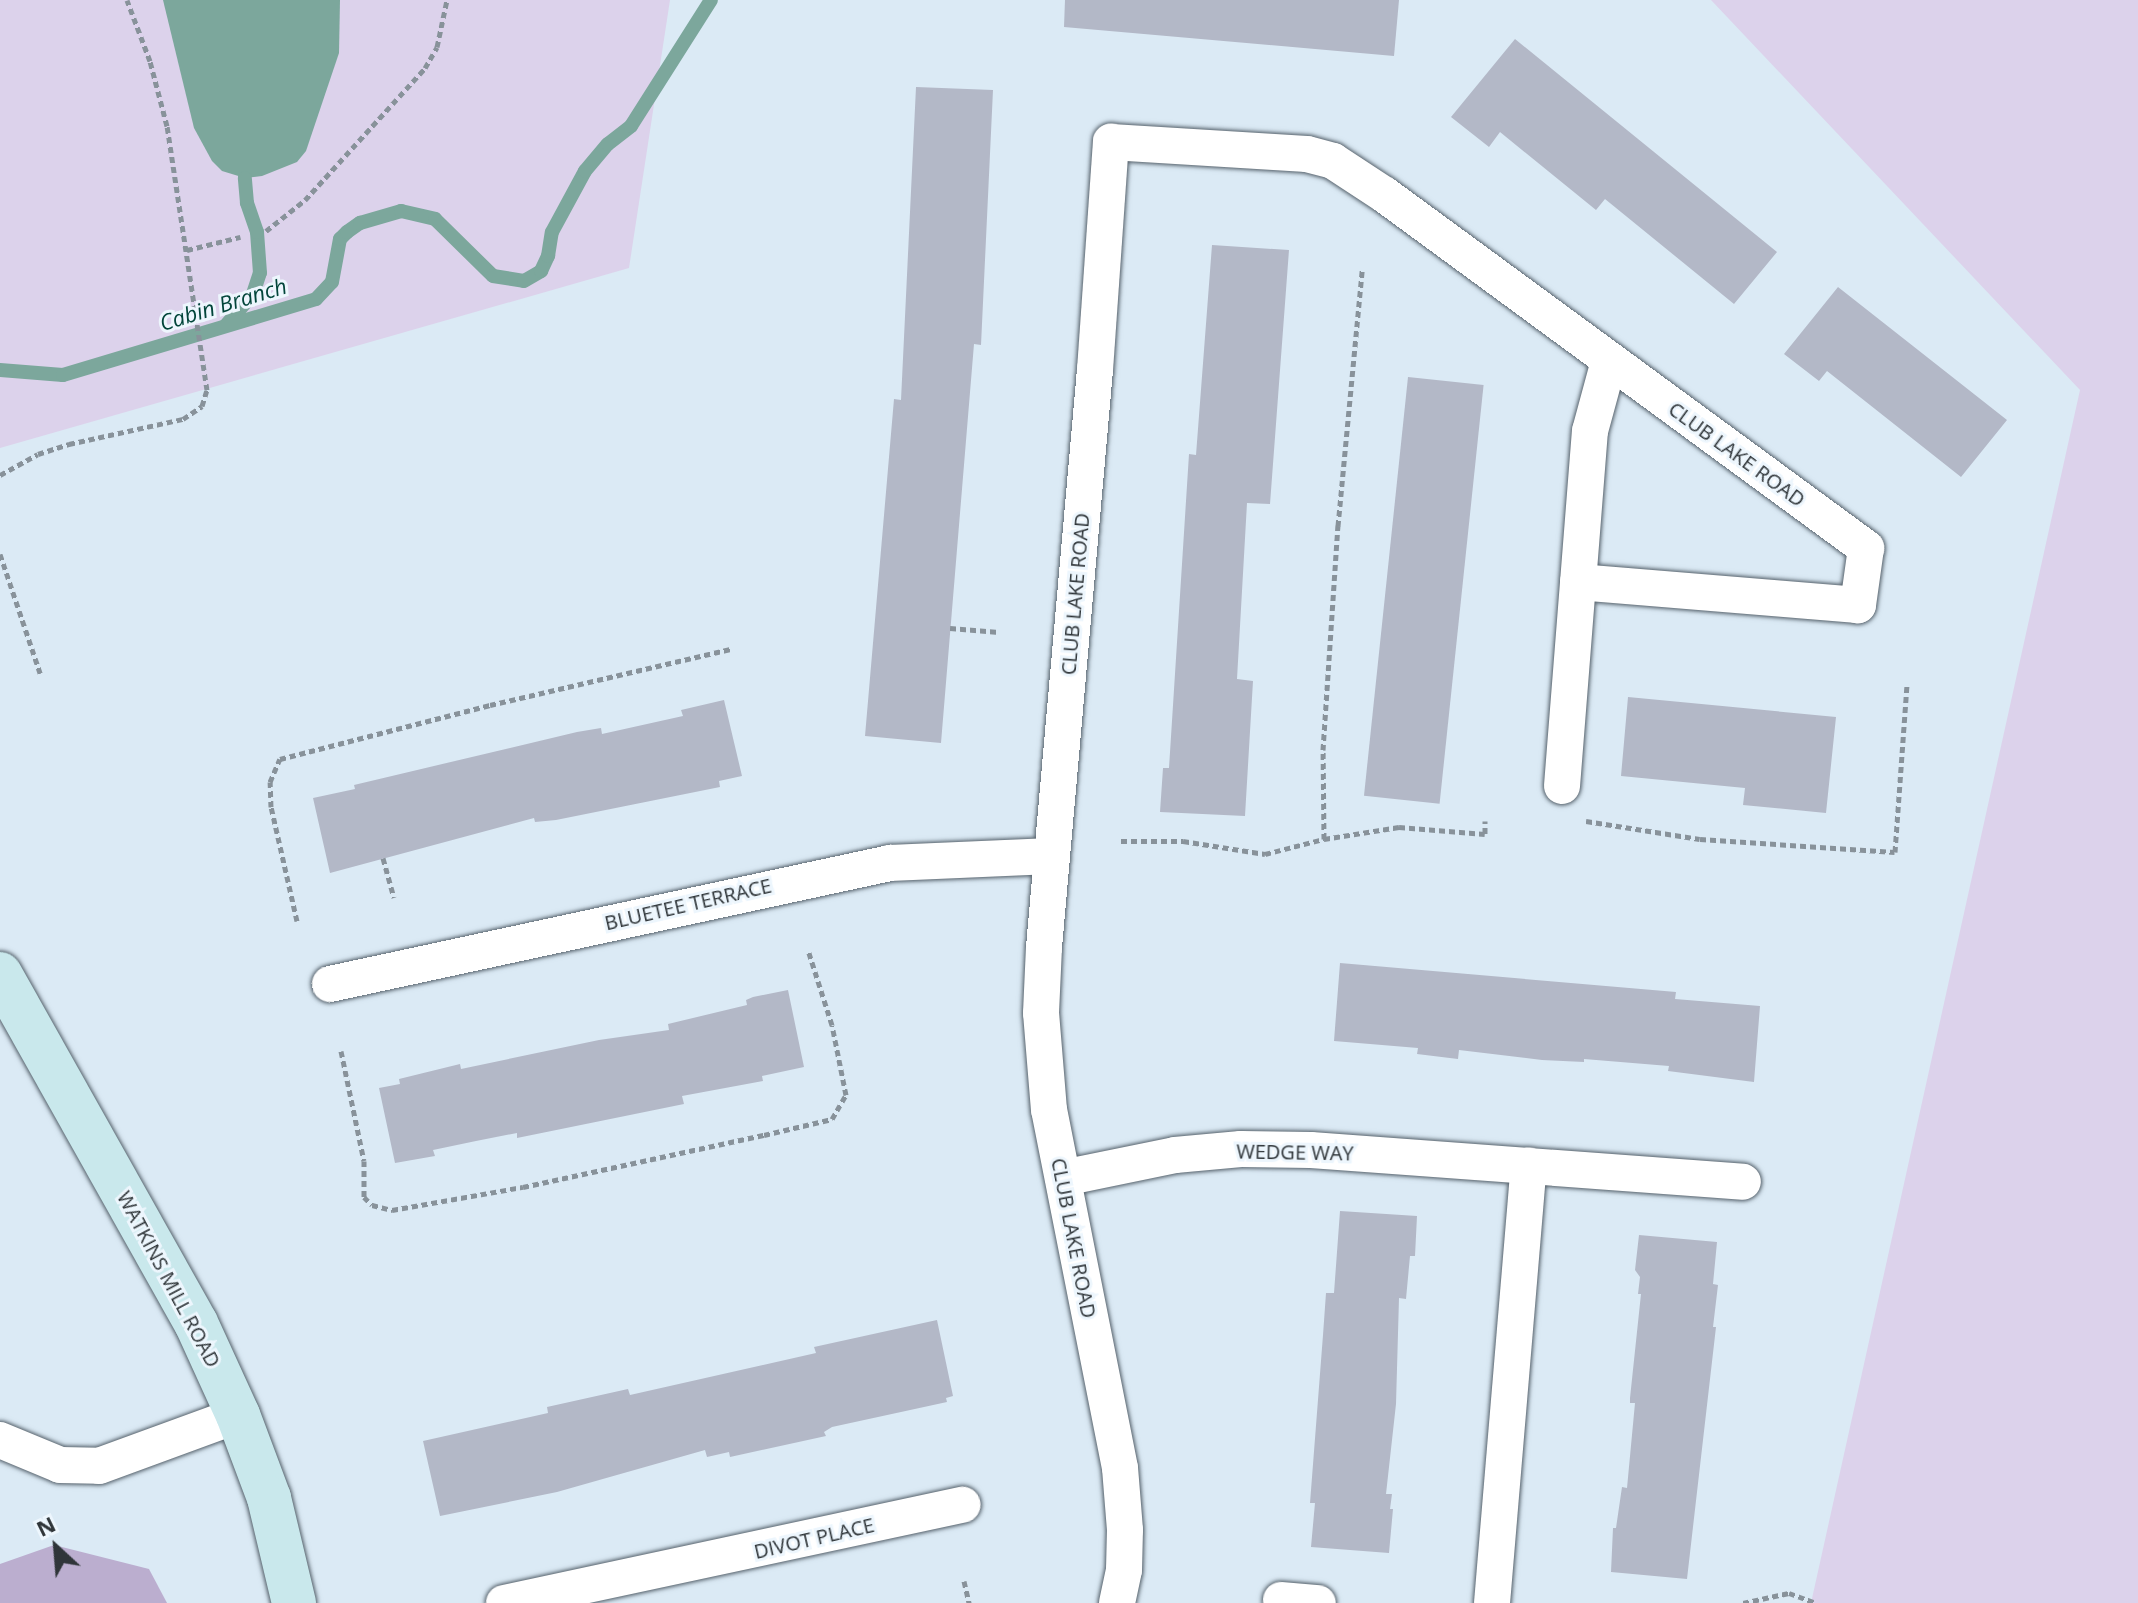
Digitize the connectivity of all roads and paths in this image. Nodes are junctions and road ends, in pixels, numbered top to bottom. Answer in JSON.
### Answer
{"nodes":[{"id":1,"x":127,"y":0,"type":"edge"},
{"id":2,"x":447,"y":0,"type":"edge"},
{"id":3,"x":266,"y":231,"type":"dead end"},
{"id":4,"x":240,"y":237,"type":"dead end"},
{"id":5,"x":187,"y":250,"type":"junction"},
{"id":6,"x":1362,"y":270,"type":"dead end"},
{"id":7,"x":1609,"y":361,"type":"junction"},
{"id":8,"x":0,"y":475,"type":"edge"},
{"id":9,"x":0,"y":554,"type":"edge"},
{"id":10,"x":1578,"y":582,"type":"junction"},
{"id":11,"x":950,"y":628,"type":"dead end"},
{"id":12,"x":999,"y":632,"type":"dead end"},
{"id":13,"x":731,"y":649,"type":"dead end"},
{"id":14,"x":40,"y":673,"type":"dead end"},
{"id":15,"x":1907,"y":686,"type":"dead end"},
{"id":16,"x":1562,"y":786,"type":"dead end"},
{"id":17,"x":1485,"y":821,"type":"dead end"},
{"id":18,"x":1585,"y":821,"type":"dead end"},
{"id":19,"x":1324,"y":839,"type":"junction"},
{"id":20,"x":1121,"y":841,"type":"dead end"},
{"id":21,"x":1051,"y":856,"type":"junction"},
{"id":22,"x":383,"y":858,"type":"dead end"},
{"id":23,"x":394,"y":898,"type":"dead end"},
{"id":24,"x":297,"y":921,"type":"dead end"},
{"id":25,"x":808,"y":950,"type":"dead end"},
{"id":26,"x":0,"y":974,"type":"edge"},
{"id":27,"x":330,"y":984,"type":"dead end"},
{"id":28,"x":341,"y":1051,"type":"dead end"},
{"id":29,"x":1529,"y":1166,"type":"junction"},
{"id":30,"x":1063,"y":1178,"type":"junction"},
{"id":31,"x":1743,"y":1182,"type":"dead end"},
{"id":32,"x":238,"y":1415,"type":"junction"},
{"id":33,"x":0,"y":1440,"type":"edge"},
{"id":34,"x":963,"y":1505,"type":"dead end"},
{"id":35,"x":964,"y":1581,"type":"dead end"},
{"id":36,"x":669,"y":1587,"type":"edge"},
{"id":37,"x":1281,"y":1600,"type":"dead end"},
{"id":38,"x":294,"y":1603,"type":"edge"},
{"id":39,"x":504,"y":1603,"type":"edge"},
{"id":40,"x":969,"y":1603,"type":"edge"},
{"id":41,"x":1117,"y":1603,"type":"edge"},
{"id":42,"x":1318,"y":1603,"type":"edge"},
{"id":43,"x":1492,"y":1603,"type":"edge"},
{"id":44,"x":1743,"y":1603,"type":"edge"},
{"id":45,"x":1817,"y":1603,"type":"edge"}],
"edges":[{"from":1,"to":5,"type":"path"},
{"from":2,"to":3,"type":"path"},
{"from":4,"to":5,"type":"path"},
{"from":5,"to":8,"type":"path"},
{"from":6,"to":19,"type":"path"},
{"from":7,"to":10,"type":"street"},
{"from":7,"to":10,"type":"street","name":"CLUB LAKE ROAD"},
{"from":7,"to":21,"type":"street","name":"CLUB LAKE ROAD"},
{"from":9,"to":14,"type":"path"},
{"from":10,"to":16,"type":"street"},
{"from":11,"to":12,"type":"path"},
{"from":13,"to":24,"type":"path"},
{"from":15,"to":18,"type":"path"},
{"from":17,"to":19,"type":"path"},
{"from":19,"to":20,"type":"path"},
{"from":21,"to":27,"type":"street","name":"BLUETEE TERRACE"},
{"from":21,"to":30,"type":"street","name":"CLUB LAKE ROAD"},
{"from":22,"to":23,"type":"path"},
{"from":25,"to":28,"type":"path"},
{"from":26,"to":32,"type":"street","name":"WATKINS MILL ROAD"},
{"from":29,"to":30,"type":"street","name":"WEDGE WAY"},
{"from":29,"to":31,"type":"street","name":"WEDGE WAY"},
{"from":29,"to":43,"type":"street"},
{"from":30,"to":41,"type":"street","name":"CLUB LAKE ROAD"},
{"from":32,"to":33,"type":"street"},
{"from":32,"to":38,"type":"street","name":"WATKINS MILL ROAD"},
{"from":34,"to":36,"type":"street","name":"DIVOT PLACE"},
{"from":35,"to":40,"type":"path"},
{"from":36,"to":39,"type":"street","name":"DIVOT PLACE"},
{"from":37,"to":42,"type":"street"},
{"from":44,"to":45,"type":"path"}]}
